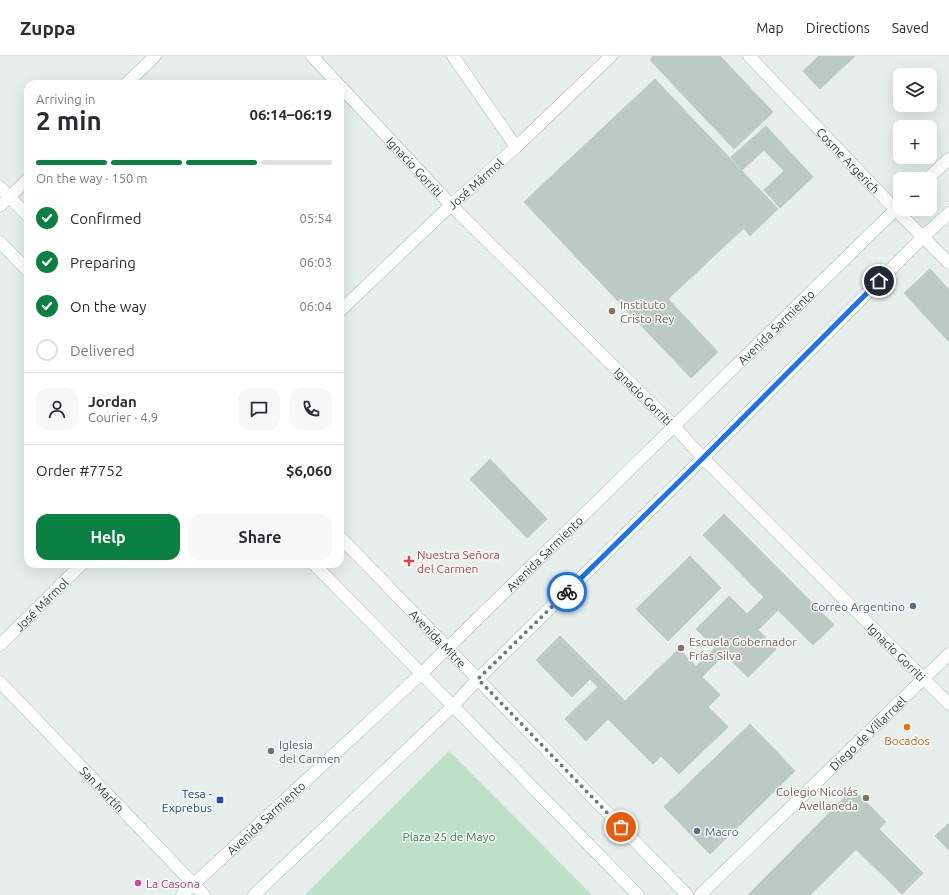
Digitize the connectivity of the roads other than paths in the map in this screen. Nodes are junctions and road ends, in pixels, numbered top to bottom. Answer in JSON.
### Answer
{"nodes":[{"id":1,"x":155,"y":56,"type":"edge"},
{"id":2,"x":312,"y":56,"type":"edge"},
{"id":3,"x":453,"y":56,"type":"edge"},
{"id":4,"x":611,"y":56,"type":"edge"},
{"id":5,"x":749,"y":56,"type":"edge"},
{"id":6,"x":130,"y":80,"type":"edge"},
{"id":7,"x":334,"y":80,"type":"edge"},
{"id":8,"x":344,"y":90,"type":"edge"},
{"id":9,"x":516,"y":147,"type":"junction"},
{"id":10,"x":949,"y":159,"type":"edge"},
{"id":11,"x":935,"y":172,"type":"edge"},
{"id":12,"x":24,"y":183,"type":"edge"},
{"id":13,"x":0,"y":187,"type":"edge"},
{"id":14,"x":9,"y":197,"type":"junction"},
{"id":15,"x":893,"y":202,"type":"edge"},
{"id":16,"x":451,"y":205,"type":"junction"},
{"id":17,"x":0,"y":206,"type":"edge"},
{"id":18,"x":24,"y":212,"type":"edge"},
{"id":19,"x":893,"y":212,"type":"edge"},
{"id":20,"x":949,"y":213,"type":"edge"},
{"id":21,"x":906,"y":216,"type":"edge"},
{"id":22,"x":923,"y":237,"type":"junction"},
{"id":23,"x":0,"y":242,"type":"edge"},
{"id":24,"x":949,"y":263,"type":"edge"},
{"id":25,"x":24,"y":267,"type":"edge"},
{"id":26,"x":344,"y":307,"type":"edge"},
{"id":27,"x":674,"y":426,"type":"junction"},
{"id":28,"x":703,"y":458,"type":"junction"},
{"id":29,"x":344,"y":541,"type":"edge"},
{"id":30,"x":78,"y":568,"type":"edge"},
{"id":31,"x":318,"y":568,"type":"edge"},
{"id":32,"x":0,"y":645,"type":"edge"},
{"id":33,"x":447,"y":648,"type":"junction"},
{"id":34,"x":949,"y":654,"type":"edge"},
{"id":35,"x":421,"y":674,"type":"junction"},
{"id":36,"x":924,"y":678,"type":"junction"},
{"id":37,"x":478,"y":679,"type":"junction"},
{"id":38,"x":0,"y":682,"type":"edge"},
{"id":39,"x":949,"y":704,"type":"edge"},
{"id":40,"x":453,"y":706,"type":"junction"},
{"id":41,"x":194,"y":884,"type":"junction"},
{"id":42,"x":182,"y":895,"type":"edge"},
{"id":43,"x":204,"y":895,"type":"edge"},
{"id":44,"x":254,"y":895,"type":"edge"},
{"id":45,"x":638,"y":895,"type":"edge"},
{"id":46,"x":687,"y":895,"type":"edge"},
{"id":47,"x":700,"y":895,"type":"edge"}],
"edges":[{"from":1,"to":6,"type":"main road"},
{"from":2,"to":7,"type":"main road"},
{"from":3,"to":9,"type":"main road"},
{"from":4,"to":9,"type":"main road","name":"José Mármol"},
{"from":5,"to":15,"type":"main road","name":"Cosme Argerich"},
{"from":8,"to":16,"type":"main road","name":"Ignacio Gorriti"},
{"from":9,"to":16,"type":"main road","name":"José Mármol"},
{"from":10,"to":11,"type":"main road"},
{"from":12,"to":14,"type":"main road"},
{"from":13,"to":14,"type":"main road"},
{"from":14,"to":17,"type":"main road"},
{"from":14,"to":18,"type":"main road"},
{"from":16,"to":26,"type":"main road","name":"José Mármol"},
{"from":16,"to":27,"type":"main road","name":"Ignacio Gorriti"},
{"from":19,"to":27,"type":"main road","name":"Avenida Sarmiento"},
{"from":20,"to":22,"type":"main road"},
{"from":21,"to":22,"type":"main road","name":"Cosme Argerich"},
{"from":22,"to":24,"type":"main road","name":"Cosme Argerich"},
{"from":22,"to":28,"type":"main road"},
{"from":23,"to":25,"type":"main road"},
{"from":27,"to":28,"type":"main road","name":"Ignacio Gorriti"},
{"from":27,"to":33,"type":"main road","name":"Avenida Sarmiento"},
{"from":28,"to":36,"type":"main road","name":"Ignacio Gorriti"},
{"from":28,"to":37,"type":"main road"},
{"from":29,"to":33,"type":"main road","name":"Avenida Mitre"},
{"from":30,"to":32,"type":"main road","name":"José Mármol"},
{"from":31,"to":35,"type":"main road"},
{"from":33,"to":35,"type":"main road","name":"Avenida Sarmiento"},
{"from":33,"to":37,"type":"main road","name":"Avenida Mitre"},
{"from":34,"to":36,"type":"main road","name":"Diego de Villarroel"},
{"from":35,"to":40,"type":"main road"},
{"from":35,"to":41,"type":"main road","name":"Avenida Sarmiento"},
{"from":36,"to":39,"type":"main road","name":"Ignacio Gorriti"},
{"from":36,"to":47,"type":"main road","name":"Diego de Villarroel"},
{"from":37,"to":40,"type":"main road"},
{"from":37,"to":46,"type":"main road","name":"Avenida Mitre"},
{"from":38,"to":41,"type":"main road","name":"San Martín"},
{"from":40,"to":44,"type":"main road"},
{"from":40,"to":45,"type":"main road"},
{"from":41,"to":42,"type":"main road","name":"Avenida Sarmiento"},
{"from":41,"to":43,"type":"main road","name":"San Martín"}]}
